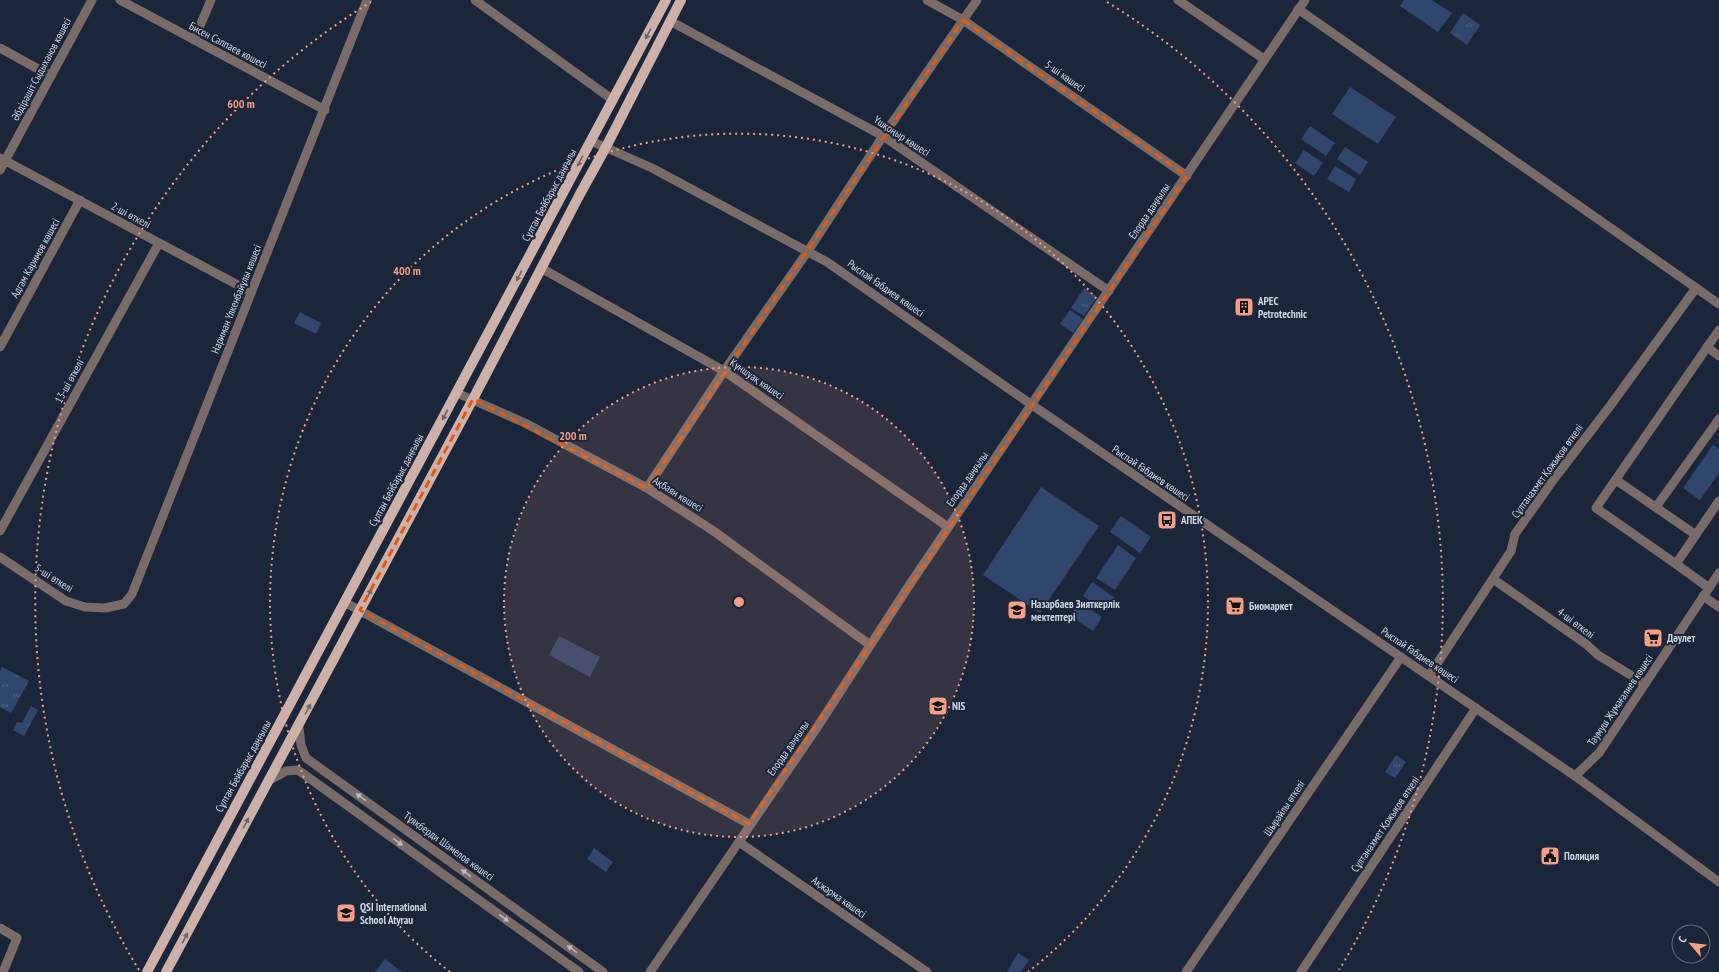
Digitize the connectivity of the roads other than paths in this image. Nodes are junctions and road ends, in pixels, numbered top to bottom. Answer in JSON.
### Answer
{"nodes":[{"id":1,"x":92,"y":0,"type":"edge"},
{"id":2,"x":120,"y":0,"type":"edge"},
{"id":3,"x":211,"y":0,"type":"edge"},
{"id":4,"x":367,"y":0,"type":"edge"},
{"id":5,"x":475,"y":0,"type":"edge"},
{"id":6,"x":666,"y":0,"type":"edge"},
{"id":7,"x":681,"y":0,"type":"edge"},
{"id":8,"x":927,"y":0,"type":"edge"},
{"id":9,"x":977,"y":0,"type":"edge"},
{"id":10,"x":1178,"y":0,"type":"edge"},
{"id":11,"x":1305,"y":0,"type":"edge"},
{"id":12,"x":1298,"y":9,"type":"junction"},
{"id":13,"x":963,"y":20,"type":"junction"},
{"id":14,"x":670,"y":21,"type":"junction"},
{"id":15,"x":194,"y":40,"type":"junction"},
{"id":16,"x":0,"y":48,"type":"edge"},
{"id":17,"x":1264,"y":59,"type":"junction"},
{"id":18,"x":51,"y":76,"type":"junction"},
{"id":19,"x":613,"y":100,"type":"junction"},
{"id":20,"x":325,"y":110,"type":"junction"},
{"id":21,"x":883,"y":136,"type":"junction"},
{"id":22,"x":591,"y":141,"type":"junction"},
{"id":23,"x":606,"y":147,"type":"junction"},
{"id":24,"x":3,"y":159,"type":"edge"},
{"id":25,"x":0,"y":170,"type":"edge"},
{"id":26,"x":1187,"y":176,"type":"junction"},
{"id":27,"x":80,"y":200,"type":"junction"},
{"id":28,"x":159,"y":243,"type":"junction"},
{"id":29,"x":808,"y":251,"type":"junction"},
{"id":30,"x":541,"y":268,"type":"junction"},
{"id":31,"x":1696,"y":288,"type":"junction"},
{"id":32,"x":251,"y":292,"type":"junction"},
{"id":33,"x":1109,"y":292,"type":"junction"},
{"id":34,"x":1719,"y":304,"type":"edge"},
{"id":35,"x":1719,"y":330,"type":"edge"},
{"id":36,"x":0,"y":347,"type":"edge"},
{"id":37,"x":1707,"y":348,"type":"junction"},
{"id":38,"x":1719,"y":356,"type":"edge"},
{"id":39,"x":724,"y":371,"type":"junction"},
{"id":40,"x":457,"y":392,"type":"junction"},
{"id":41,"x":473,"y":399,"type":"junction"},
{"id":42,"x":1032,"y":406,"type":"junction"},
{"id":43,"x":1719,"y":418,"type":"edge"},
{"id":44,"x":1616,"y":480,"type":"junction"},
{"id":45,"x":647,"y":488,"type":"junction"},
{"id":46,"x":1719,"y":501,"type":"edge"},
{"id":47,"x":1656,"y":507,"type":"junction"},
{"id":48,"x":948,"y":527,"type":"junction"},
{"id":49,"x":0,"y":531,"type":"edge"},
{"id":50,"x":1696,"y":535,"type":"junction"},
{"id":51,"x":0,"y":557,"type":"edge"},
{"id":52,"x":1676,"y":564,"type":"junction"},
{"id":53,"x":1719,"y":573,"type":"edge"},
{"id":54,"x":1493,"y":579,"type":"junction"},
{"id":55,"x":1706,"y":592,"type":"junction"},
{"id":56,"x":346,"y":603,"type":"junction"},
{"id":57,"x":124,"y":604,"type":"joint"},
{"id":58,"x":1719,"y":607,"type":"edge"},
{"id":59,"x":360,"y":610,"type":"junction"},
{"id":60,"x":870,"y":645,"type":"junction"},
{"id":61,"x":1401,"y":657,"type":"junction"},
{"id":62,"x":1429,"y":676,"type":"junction"},
{"id":63,"x":1645,"y":684,"type":"junction"},
{"id":64,"x":1476,"y":708,"type":"junction"},
{"id":65,"x":299,"y":728,"type":"junction"},
{"id":66,"x":1575,"y":776,"type":"junction"},
{"id":67,"x":270,"y":780,"type":"junction"},
{"id":68,"x":750,"y":824,"type":"junction"},
{"id":69,"x":739,"y":842,"type":"junction"},
{"id":70,"x":1719,"y":882,"type":"edge"},
{"id":71,"x":0,"y":928,"type":"edge"},
{"id":72,"x":3,"y":972,"type":"edge"},
{"id":73,"x":147,"y":972,"type":"edge"},
{"id":74,"x":166,"y":972,"type":"edge"},
{"id":75,"x":579,"y":972,"type":"edge"},
{"id":76,"x":603,"y":972,"type":"edge"},
{"id":77,"x":650,"y":972,"type":"edge"},
{"id":78,"x":927,"y":972,"type":"edge"},
{"id":79,"x":1186,"y":972,"type":"edge"},
{"id":80,"x":1301,"y":972,"type":"edge"}],
"edges":[{"from":1,"to":18,"type":"street","name":"Әбдірәшіт Сыдыханов көшесі"},
{"from":2,"to":15,"type":"street","name":"Бисен Саппаев көшесі"},
{"from":3,"to":15,"type":"street"},
{"from":4,"to":20,"type":"street","name":"Нариман Үлкенбайұлы көшесі"},
{"from":5,"to":19,"type":"street"},
{"from":6,"to":19,"type":"main road","name":"Сұлтан Бейбарыс даңғылы","one_way":true},
{"from":7,"to":14,"type":"main road"},
{"from":8,"to":13,"type":"street","name":"5-ші көшесі"},
{"from":9,"to":13,"type":"street"},
{"from":10,"to":17,"type":"street"},
{"from":11,"to":12,"type":"street","name":"Елорда даңғылы"},
{"from":12,"to":17,"type":"street","name":"Елорда даңғылы"},
{"from":12,"to":31,"type":"street"},
{"from":13,"to":21,"type":"street"},
{"from":13,"to":26,"type":"street","name":"5-ші көшесі"},
{"from":14,"to":21,"type":"street","name":"Үшқоңыр көшесі"},
{"from":14,"to":23,"type":"main road"},
{"from":15,"to":20,"type":"street","name":"Бисен Саппаев көшесі"},
{"from":16,"to":18,"type":"street"},
{"from":17,"to":26,"type":"street","name":"Елорда даңғылы"},
{"from":18,"to":24,"type":"street","name":"Әбдірәшіт Сыдыханов көшесі"},
{"from":19,"to":22,"type":"main road","name":"Сұлтан Бейбарыс даңғылы"},
{"from":20,"to":32,"type":"street","name":"Нариман Үлкенбайұлы көшесі"},
{"from":21,"to":29,"type":"street"},
{"from":21,"to":33,"type":"street","name":"Үшқоңыр көшесі"},
{"from":22,"to":23,"type":"street","name":"Рыспай Ғабдиев көшесі"},
{"from":22,"to":40,"type":"main road","name":"Сұлтан Бейбарыс даңғылы","one_way":true},
{"from":23,"to":29,"type":"street","name":"Рыспай Ғабдиев көшесі"},
{"from":23,"to":30,"type":"main road"},
{"from":24,"to":25,"type":"street","name":"Әбдірәшіт Сыдыханов көшесі"},
{"from":24,"to":27,"type":"street","name":"2-ші өткелі"},
{"from":26,"to":33,"type":"street","name":"Елорда даңғылы"},
{"from":27,"to":28,"type":"street","name":"2-ші өткелі"},
{"from":27,"to":36,"type":"street","name":"Адгам Каримов көшесі"},
{"from":28,"to":32,"type":"street","name":"2-ші өткелі"},
{"from":28,"to":49,"type":"street","name":"13-ші өткелі"},
{"from":29,"to":39,"type":"street"},
{"from":29,"to":42,"type":"street","name":"Рыспай Ғабдиев көшесі"},
{"from":30,"to":39,"type":"street","name":"Күншуақ көшесі"},
{"from":30,"to":41,"type":"main road"},
{"from":31,"to":34,"type":"street"},
{"from":31,"to":54,"type":"street","name":"Сұлтанахмет Қожықов өткелі"},
{"from":32,"to":57,"type":"street","name":"Нариман Үлкенбайұлы көшесі"},
{"from":33,"to":42,"type":"street","name":"Елорда даңғылы"},
{"from":35,"to":37,"type":"street"},
{"from":37,"to":38,"type":"street"},
{"from":37,"to":44,"type":"street"},
{"from":39,"to":45,"type":"street"},
{"from":39,"to":48,"type":"street","name":"Күншуақ көшесі"},
{"from":40,"to":41,"type":"street","name":"Ақбаян көшесі"},
{"from":40,"to":56,"type":"main road","name":"Сұлтан Бейбарыс даңғылы","one_way":true},
{"from":41,"to":45,"type":"street","name":"Ақбаян көшесі"},
{"from":59,"to":41,"type":"main road","one_way":true},
{"from":42,"to":48,"type":"street","name":"Елорда даңғылы"},
{"from":42,"to":61,"type":"street","name":"Рыспай Ғабдиев көшесі"},
{"from":43,"to":47,"type":"street"},
{"from":44,"to":47,"type":"street"},
{"from":44,"to":52,"type":"street"},
{"from":45,"to":60,"type":"street","name":"Ақбаян көшесі"},
{"from":46,"to":50,"type":"street"},
{"from":47,"to":50,"type":"street"},
{"from":48,"to":60,"type":"street","name":"Елорда даңғылы"},
{"from":50,"to":52,"type":"street"},
{"from":51,"to":57,"type":"street","name":"5-ші өткелі"},
{"from":52,"to":55,"type":"street"},
{"from":53,"to":55,"type":"street","name":"Таумуш Жұмағалиев көшесі"},
{"from":54,"to":62,"type":"street","name":"Сұлтанахмет Қожықов өткелі"},
{"from":54,"to":63,"type":"street","name":"4-ші өткелі"},
{"from":55,"to":58,"type":"street"},
{"from":55,"to":63,"type":"street","name":"Таумуш Жұмағалиев көшесі"},
{"from":56,"to":59,"type":"street"},
{"from":56,"to":73,"type":"main road","name":"Сұлтан Бейбарыс даңғылы"},
{"from":65,"to":59,"type":"main road","one_way":true},
{"from":59,"to":68,"type":"street"},
{"from":60,"to":68,"type":"street","name":"Елорда даңғылы"},
{"from":61,"to":62,"type":"street","name":"Рыспай Ғабдиев көшесі"},
{"from":61,"to":79,"type":"street","name":"Шырайлы өткелі"},
{"from":62,"to":64,"type":"street","name":"Рыспай Ғабдиев көшесі"},
{"from":63,"to":66,"type":"street","name":"Таумуш Жұмағалиев көшесі"},
{"from":64,"to":66,"type":"street","name":"Рыспай Ғабдиев көшесі"},
{"from":64,"to":80,"type":"street","name":"Сұлтанахмет Қожықов өткелі"},
{"from":65,"to":67,"type":"main road"},
{"from":76,"to":65,"type":"street","name":"Тұяқберди Шамелов көшесі","one_way":true},
{"from":66,"to":70,"type":"street","name":"Рыспай Ғабдиев көшесі"},
{"from":74,"to":67,"type":"main road","one_way":true},
{"from":67,"to":75,"type":"street","one_way":true},
{"from":68,"to":69,"type":"street","name":"Елорда даңғылы"},
{"from":69,"to":77,"type":"street","name":"Елорда даңғылы"},
{"from":69,"to":78,"type":"street","name":"Ақжарма көшесі"},
{"from":71,"to":72,"type":"street"}]}
